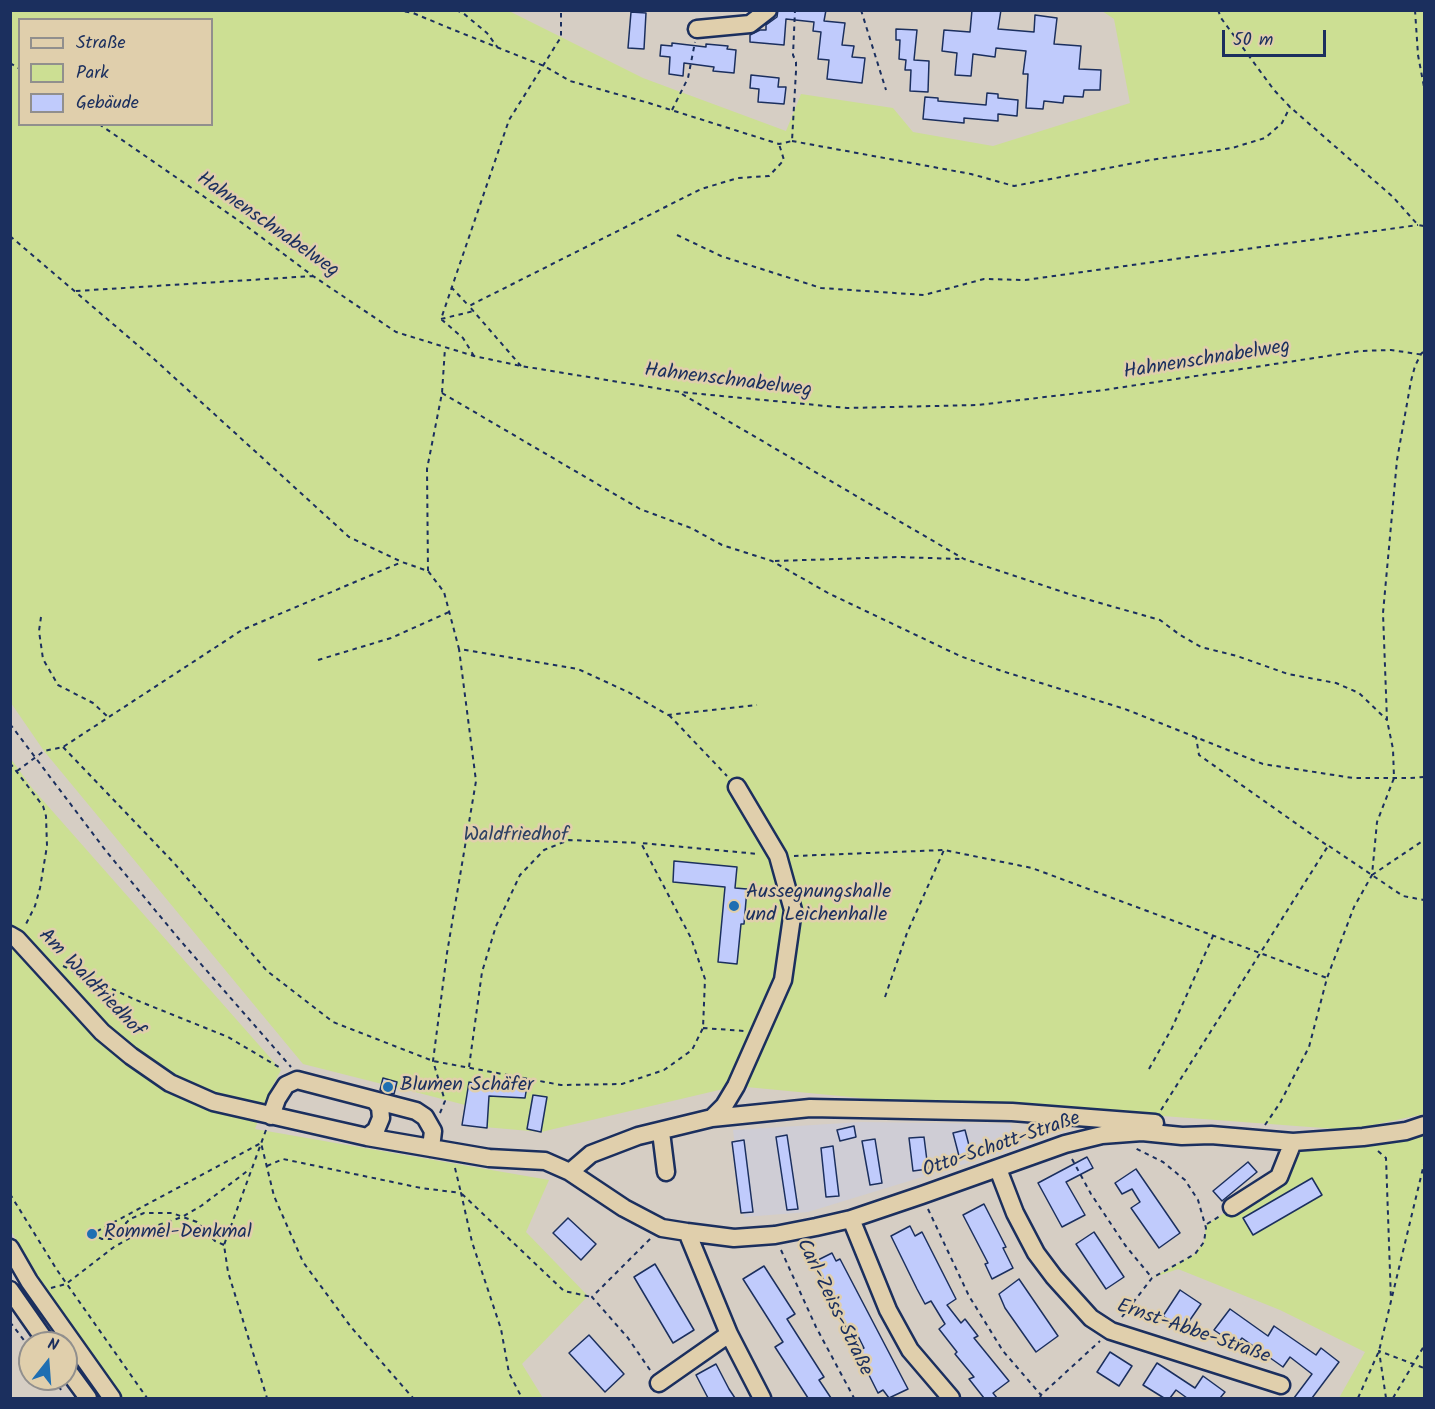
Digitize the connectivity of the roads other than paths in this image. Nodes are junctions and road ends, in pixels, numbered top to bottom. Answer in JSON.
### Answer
{"nodes":[{"id":1,"x":768,"y":10,"type":"edge"},
{"id":2,"x":697,"y":29,"type":"road end"},
{"id":3,"x":737,"y":787,"type":"road end"},
{"id":4,"x":14,"y":937,"type":"edge"},
{"id":5,"x":374,"y":1100,"type":"junction"},
{"id":6,"x":271,"y":1116,"type":"junction"},
{"id":7,"x":712,"y":1118,"type":"junction"},
{"id":8,"x":1425,"y":1125,"type":"edge"},
{"id":9,"x":661,"y":1132,"type":"junction"},
{"id":10,"x":1211,"y":1135,"type":"junction"},
{"id":11,"x":367,"y":1137,"type":"junction"},
{"id":12,"x":432,"y":1139,"type":"junction"},
{"id":13,"x":1293,"y":1142,"type":"junction"},
{"id":14,"x":998,"y":1169,"type":"junction"},
{"id":15,"x":570,"y":1172,"type":"junction"},
{"id":16,"x":666,"y":1172,"type":"dead end"},
{"id":17,"x":1232,"y":1207,"type":"dead end"},
{"id":18,"x":851,"y":1219,"type":"junction"},
{"id":19,"x":687,"y":1232,"type":"junction"},
{"id":20,"x":10,"y":1248,"type":"edge"},
{"id":21,"x":33,"y":1286,"type":"junction"},
{"id":22,"x":10,"y":1290,"type":"edge"},
{"id":23,"x":39,"y":1331,"type":"edge"},
{"id":24,"x":729,"y":1334,"type":"junction"},
{"id":25,"x":659,"y":1383,"type":"road end"},
{"id":26,"x":78,"y":1384,"type":"edge"},
{"id":27,"x":1281,"y":1385,"type":"dead end"},
{"id":28,"x":88,"y":1398,"type":"edge"},
{"id":29,"x":112,"y":1398,"type":"edge"},
{"id":30,"x":762,"y":1398,"type":"edge"},
{"id":31,"x":951,"y":1398,"type":"edge"}],
"edges":[{"from":1,"to":2,"type":"street"},
{"from":3,"to":7,"type":"street"},
{"from":4,"to":6,"type":"street","name":"Am Waldfriedhof"},
{"from":5,"to":6,"type":"street"},
{"from":5,"to":11,"type":"street"},
{"from":5,"to":12,"type":"street"},
{"from":6,"to":11,"type":"street","name":"Am Waldfriedhof"},
{"from":7,"to":9,"type":"street"},
{"from":7,"to":10,"type":"street"},
{"from":8,"to":13,"type":"street"},
{"from":9,"to":15,"type":"street"},
{"from":9,"to":16,"type":"street"},
{"from":10,"to":13,"type":"street","name":"Otto-Schott-Straße"},
{"from":10,"to":14,"type":"street","name":"Otto-Schott-Straße"},
{"from":11,"to":12,"type":"street","name":"Am Waldfriedhof"},
{"from":12,"to":15,"type":"street","name":"Am Waldfriedhof"},
{"from":13,"to":17,"type":"street"},
{"from":14,"to":18,"type":"street","name":"Otto-Schott-Straße"},
{"from":14,"to":27,"type":"street","name":"Ernst-Abbe-Straße"},
{"from":15,"to":19,"type":"street"},
{"from":18,"to":19,"type":"street"},
{"from":18,"to":31,"type":"street"},
{"from":19,"to":24,"type":"street"},
{"from":20,"to":21,"type":"street"},
{"from":21,"to":22,"type":"street"},
{"from":21,"to":29,"type":"street"},
{"from":22,"to":23,"type":"street"},
{"from":24,"to":25,"type":"street"},
{"from":24,"to":30,"type":"street"},
{"from":26,"to":28,"type":"street"}]}
